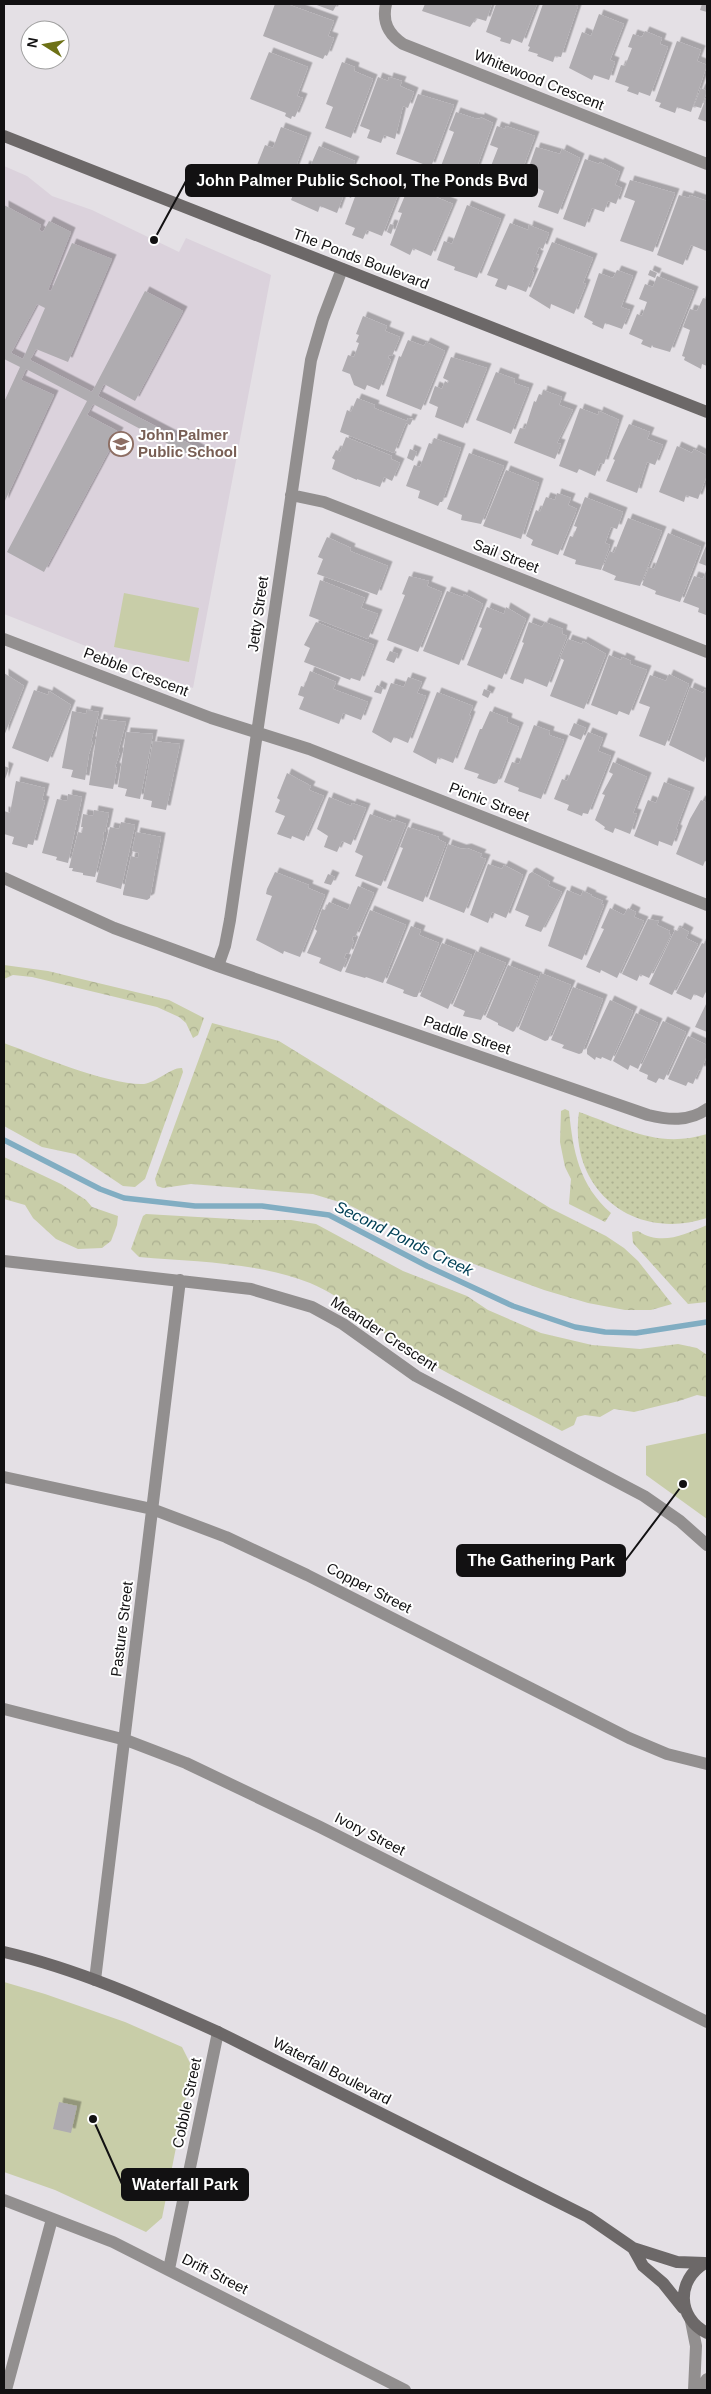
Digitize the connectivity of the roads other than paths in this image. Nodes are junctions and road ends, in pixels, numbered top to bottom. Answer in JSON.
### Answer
{"nodes":[{"id":1,"x":386,"y":4,"type":"edge"},
{"id":2,"x":4,"y":136,"type":"edge"},
{"id":3,"x":707,"y":164,"type":"edge"},
{"id":4,"x":342,"y":269,"type":"junction"},
{"id":5,"x":707,"y":412,"type":"edge"},
{"id":6,"x":291,"y":495,"type":"junction"},
{"id":7,"x":4,"y":639,"type":"edge"},
{"id":8,"x":707,"y":652,"type":"edge"},
{"id":9,"x":257,"y":733,"type":"junction"},
{"id":10,"x":4,"y":878,"type":"edge"},
{"id":11,"x":707,"y":906,"type":"edge"},
{"id":12,"x":218,"y":966,"type":"junction"},
{"id":13,"x":707,"y":1110,"type":"edge"},
{"id":14,"x":4,"y":1262,"type":"edge"},
{"id":15,"x":180,"y":1280,"type":"junction"},
{"id":16,"x":4,"y":1477,"type":"edge"},
{"id":17,"x":152,"y":1509,"type":"junction"},
{"id":18,"x":707,"y":1545,"type":"edge"},
{"id":19,"x":4,"y":1709,"type":"edge"},
{"id":20,"x":126,"y":1740,"type":"junction"},
{"id":21,"x":707,"y":1764,"type":"edge"},
{"id":22,"x":4,"y":1952,"type":"edge"},
{"id":23,"x":95,"y":1980,"type":"junction"},
{"id":24,"x":707,"y":2022,"type":"edge"},
{"id":25,"x":218,"y":2032,"type":"junction"},
{"id":26,"x":4,"y":2200,"type":"edge"},
{"id":27,"x":52,"y":2219,"type":"junction"},
{"id":28,"x":633,"y":2248,"type":"junction"},
{"id":29,"x":706,"y":2262,"type":"edge"},
{"id":30,"x":169,"y":2269,"type":"junction"},
{"id":31,"x":690,"y":2318,"type":"junction"},
{"id":32,"x":707,"y":2333,"type":"edge"},
{"id":33,"x":707,"y":2379,"type":"edge"},
{"id":34,"x":6,"y":2390,"type":"edge"},
{"id":35,"x":405,"y":2390,"type":"edge"},
{"id":36,"x":694,"y":2390,"type":"edge"},
{"id":37,"x":700,"y":2390,"type":"edge"}],
"edges":[{"from":1,"to":3,"type":"street","name":"Whitewood Crescent"},
{"from":2,"to":4,"type":"street","name":"The Ponds Boulevard"},
{"from":4,"to":5,"type":"street","name":"The Ponds Boulevard"},
{"from":4,"to":6,"type":"street","name":"Jetty Street"},
{"from":6,"to":8,"type":"street","name":"Sail Street"},
{"from":6,"to":9,"type":"street","name":"Jetty Street"},
{"from":7,"to":9,"type":"street","name":"Pebble Crescent"},
{"from":9,"to":11,"type":"street","name":"Picnic Street"},
{"from":9,"to":12,"type":"street","name":"Jetty Street"},
{"from":10,"to":12,"type":"street"},
{"from":12,"to":13,"type":"street","name":"Paddle Street"},
{"from":14,"to":15,"type":"street","name":"Meander Crescent"},
{"from":15,"to":17,"type":"street","name":"Pasture Street"},
{"from":15,"to":18,"type":"street","name":"Meander Crescent"},
{"from":16,"to":17,"type":"street","name":"Copper Street"},
{"from":17,"to":20,"type":"street","name":"Pasture Street"},
{"from":17,"to":21,"type":"street","name":"Copper Street"},
{"from":19,"to":20,"type":"street","name":"Ivory Street"},
{"from":20,"to":23,"type":"street","name":"Pasture Street"},
{"from":20,"to":24,"type":"street","name":"Ivory Street"},
{"from":22,"to":23,"type":"street","name":"Waterfall Boulevard"},
{"from":23,"to":25,"type":"street","name":"Waterfall Boulevard"},
{"from":25,"to":28,"type":"street","name":"Waterfall Boulevard"},
{"from":25,"to":30,"type":"street","name":"Cobble Street"},
{"from":26,"to":27,"type":"street","name":"Drift Street"},
{"from":27,"to":30,"type":"street","name":"Drift Street"},
{"from":27,"to":34,"type":"street"},
{"from":28,"to":29,"type":"street","name":"Waterfall Boulevard"},
{"from":28,"to":31,"type":"street","name":"Waterfall Boulevard"},
{"from":29,"to":31,"type":"street"},
{"from":30,"to":35,"type":"street","name":"Drift Street"},
{"from":31,"to":32,"type":"street","name":"Waterfall Boulevard"},
{"from":31,"to":36,"type":"street"},
{"from":33,"to":37,"type":"street"}]}
